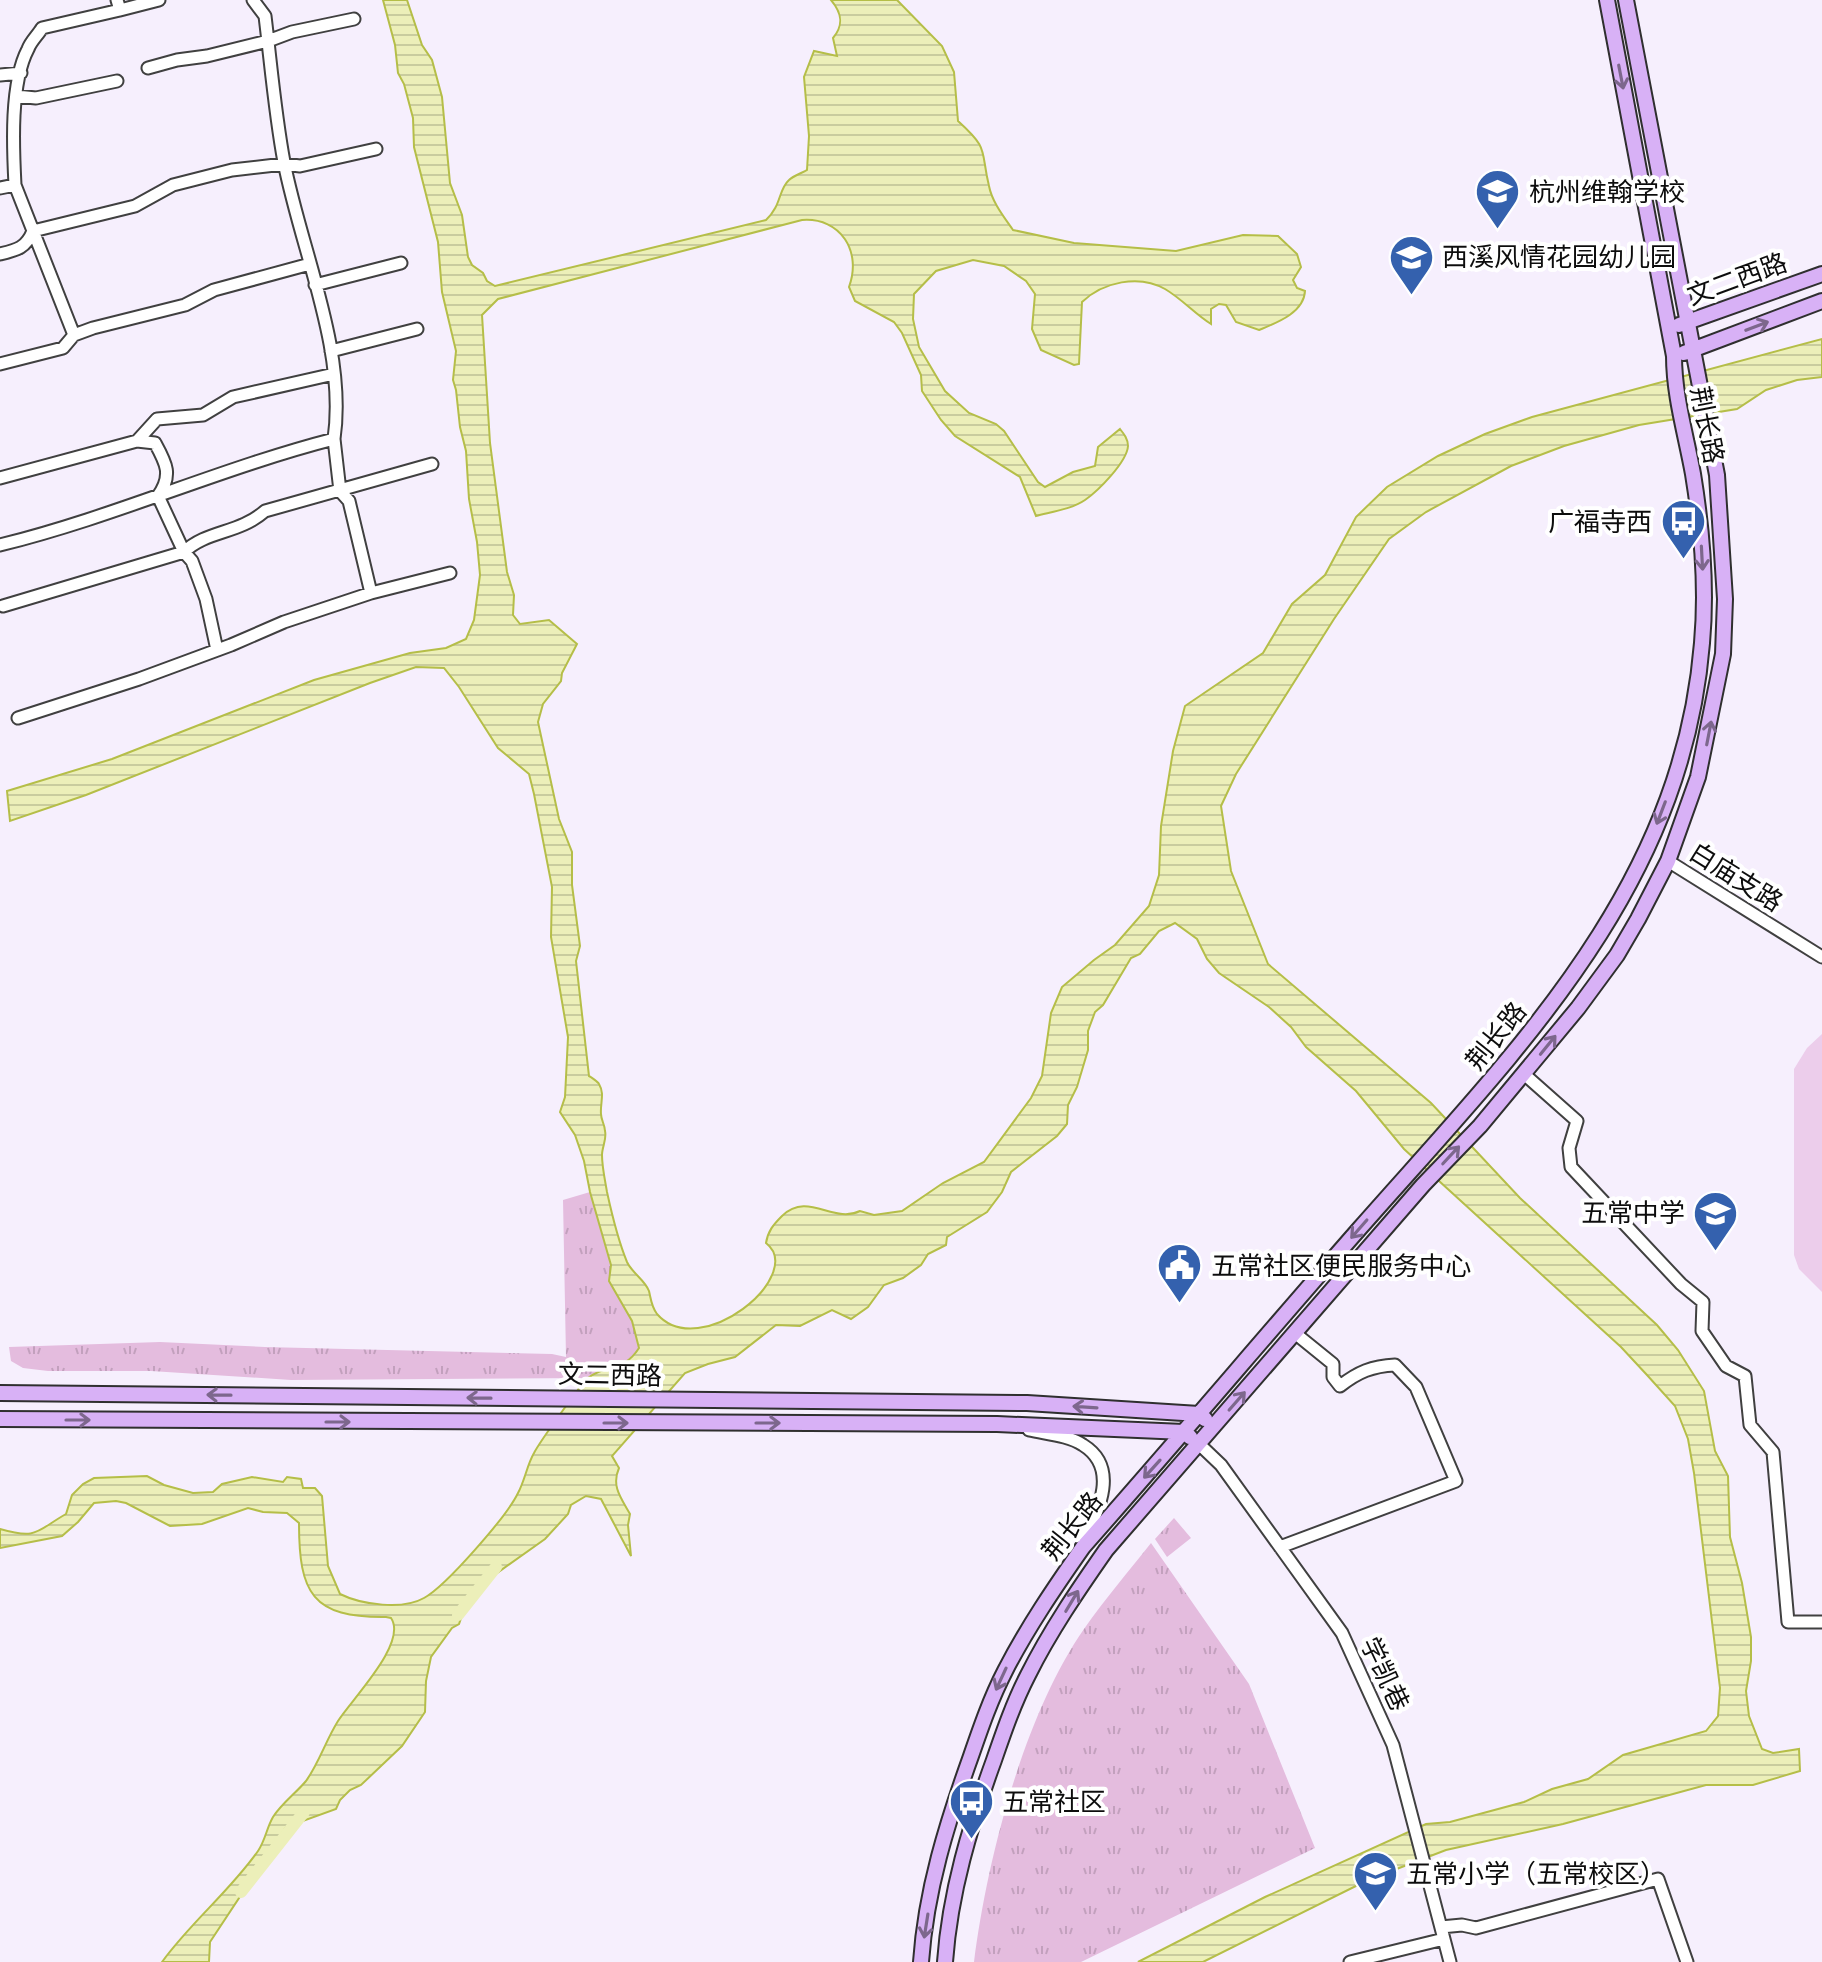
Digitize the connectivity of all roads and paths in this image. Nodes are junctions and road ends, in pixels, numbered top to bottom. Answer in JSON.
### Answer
{"nodes":[{"id":1,"x":159,"y":0,"type":"edge"},
{"id":2,"x":253,"y":0,"type":"edge"},
{"id":3,"x":1607,"y":0,"type":"edge"},
{"id":4,"x":1626,"y":0,"type":"edge"},
{"id":5,"x":118,"y":5,"type":"edge"},
{"id":6,"x":354,"y":19,"type":"dead end"},
{"id":7,"x":268,"y":41,"type":"junction"},
{"id":8,"x":148,"y":68,"type":"dead end"},
{"id":9,"x":21,"y":73,"type":"junction"},
{"id":10,"x":0,"y":75,"type":"edge"},
{"id":11,"x":117,"y":81,"type":"dead end"},
{"id":12,"x":16,"y":96,"type":"junction"},
{"id":13,"x":376,"y":149,"type":"dead end"},
{"id":14,"x":284,"y":164,"type":"junction"},
{"id":15,"x":15,"y":185,"type":"junction"},
{"id":16,"x":0,"y":188,"type":"edge"},
{"id":17,"x":33,"y":231,"type":"junction"},
{"id":18,"x":0,"y":254,"type":"edge"},
{"id":19,"x":401,"y":263,"type":"dead end"},
{"id":20,"x":310,"y":264,"type":"junction"},
{"id":21,"x":1822,"y":274,"type":"edge"},
{"id":22,"x":315,"y":285,"type":"junction"},
{"id":23,"x":1822,"y":301,"type":"edge"},
{"id":24,"x":1687,"y":322,"type":"junction"},
{"id":25,"x":417,"y":329,"type":"dead end"},
{"id":26,"x":1669,"y":329,"type":"junction"},
{"id":27,"x":74,"y":335,"type":"junction"},
{"id":28,"x":1692,"y":350,"type":"junction"},
{"id":29,"x":331,"y":351,"type":"junction"},
{"id":30,"x":1674,"y":356,"type":"junction"},
{"id":31,"x":0,"y":364,"type":"edge"},
{"id":32,"x":334,"y":374,"type":"junction"},
{"id":33,"x":334,"y":439,"type":"junction"},
{"id":34,"x":137,"y":441,"type":"junction"},
{"id":35,"x":432,"y":464,"type":"dead end"},
{"id":36,"x":0,"y":478,"type":"edge"},
{"id":37,"x":340,"y":491,"type":"junction"},
{"id":38,"x":158,"y":496,"type":"junction"},
{"id":39,"x":0,"y":545,"type":"edge"},
{"id":40,"x":184,"y":552,"type":"junction"},
{"id":41,"x":450,"y":573,"type":"dead end"},
{"id":42,"x":371,"y":593,"type":"junction"},
{"id":43,"x":3,"y":606,"type":"dead end"},
{"id":44,"x":217,"y":650,"type":"junction"},
{"id":45,"x":18,"y":718,"type":"dead end"},
{"id":46,"x":1668,"y":861,"type":"junction"},
{"id":47,"x":1822,"y":957,"type":"edge"},
{"id":48,"x":1524,"y":1074,"type":"junction"},
{"id":49,"x":1296,"y":1334,"type":"junction"},
{"id":50,"x":0,"y":1393,"type":"edge"},
{"id":51,"x":1199,"y":1414,"type":"junction"},
{"id":52,"x":0,"y":1419,"type":"edge"},
{"id":53,"x":997,"y":1424,"type":"junction"},
{"id":54,"x":1214,"y":1427,"type":"junction"},
{"id":55,"x":1184,"y":1432,"type":"junction"},
{"id":56,"x":1199,"y":1444,"type":"junction"},
{"id":57,"x":1280,"y":1547,"type":"junction"},
{"id":58,"x":1076,"y":1556,"type":"junction"},
{"id":59,"x":1822,"y":1622,"type":"edge"},
{"id":60,"x":1442,"y":1933,"type":"junction"},
{"id":61,"x":921,"y":1962,"type":"edge"},
{"id":62,"x":945,"y":1962,"type":"edge"},
{"id":63,"x":1350,"y":1962,"type":"edge"},
{"id":64,"x":1450,"y":1962,"type":"edge"},
{"id":65,"x":1687,"y":1962,"type":"edge"}],
"edges":[{"from":1,"to":5,"type":"street"},
{"from":2,"to":7,"type":"street"},
{"from":3,"to":26,"type":"main road","name":"荆长路","one_way":true},
{"from":4,"to":24,"type":"main road","name":"荆长路"},
{"from":5,"to":9,"type":"street"},
{"from":6,"to":7,"type":"street"},
{"from":7,"to":8,"type":"street"},
{"from":7,"to":14,"type":"street"},
{"from":9,"to":10,"type":"street"},
{"from":9,"to":12,"type":"street"},
{"from":11,"to":12,"type":"street"},
{"from":12,"to":15,"type":"street"},
{"from":13,"to":14,"type":"street"},
{"from":14,"to":17,"type":"street"},
{"from":14,"to":20,"type":"street"},
{"from":15,"to":16,"type":"street"},
{"from":15,"to":17,"type":"street"},
{"from":17,"to":18,"type":"street"},
{"from":17,"to":27,"type":"street"},
{"from":19,"to":22,"type":"street"},
{"from":20,"to":22,"type":"street"},
{"from":20,"to":27,"type":"street"},
{"from":21,"to":24,"type":"main road","name":"文二西路"},
{"from":22,"to":29,"type":"street"},
{"from":28,"to":23,"type":"main road","name":"文二西路","one_way":true},
{"from":24,"to":26,"type":"main road","name":"文二西路"},
{"from":24,"to":28,"type":"main road","name":"荆长路"},
{"from":25,"to":29,"type":"street"},
{"from":26,"to":30,"type":"main road","name":"荆长路"},
{"from":27,"to":31,"type":"street"},
{"from":28,"to":30,"type":"main road","name":"文二西路"},
{"from":46,"to":28,"type":"main road","name":"荆长路","one_way":true},
{"from":29,"to":32,"type":"street"},
{"from":30,"to":51,"type":"main road","name":"荆长路","one_way":true},
{"from":32,"to":33,"type":"street"},
{"from":32,"to":34,"type":"street"},
{"from":33,"to":37,"type":"street"},
{"from":33,"to":38,"type":"street"},
{"from":34,"to":36,"type":"street"},
{"from":34,"to":38,"type":"street"},
{"from":35,"to":37,"type":"street"},
{"from":37,"to":40,"type":"street"},
{"from":37,"to":42,"type":"street"},
{"from":38,"to":39,"type":"street"},
{"from":38,"to":40,"type":"street"},
{"from":40,"to":43,"type":"street"},
{"from":40,"to":44,"type":"street"},
{"from":41,"to":42,"type":"street"},
{"from":42,"to":44,"type":"street"},
{"from":44,"to":45,"type":"street"},
{"from":46,"to":47,"type":"street","name":"白庙支路"},
{"from":48,"to":46,"type":"main road","name":"荆长路","one_way":true},
{"from":49,"to":48,"type":"main road","name":"荆长路","one_way":true},
{"from":48,"to":59,"type":"street"},
{"from":54,"to":49,"type":"main road","name":"荆长路","one_way":true},
{"from":49,"to":57,"type":"street"},
{"from":51,"to":50,"type":"main road","name":"文二西路","one_way":true},
{"from":51,"to":54,"type":"main road"},
{"from":51,"to":55,"type":"main road","name":"荆长路"},
{"from":52,"to":53,"type":"main road","name":"文二西路","one_way":true},
{"from":53,"to":55,"type":"main road","name":"文二西路"},
{"from":53,"to":58,"type":"street"},
{"from":54,"to":56,"type":"main road","name":"荆长路"},
{"from":55,"to":56,"type":"main road"},
{"from":55,"to":58,"type":"main road","name":"荆长路","one_way":true},
{"from":56,"to":57,"type":"street","name":"学凯巷"},
{"from":62,"to":56,"type":"main road","name":"荆长路","one_way":true},
{"from":57,"to":60,"type":"street","name":"学凯巷"},
{"from":58,"to":61,"type":"main road","name":"荆长路","one_way":true},
{"from":60,"to":63,"type":"street"},
{"from":60,"to":64,"type":"street","name":"学凯巷"},
{"from":60,"to":65,"type":"street"}]}
